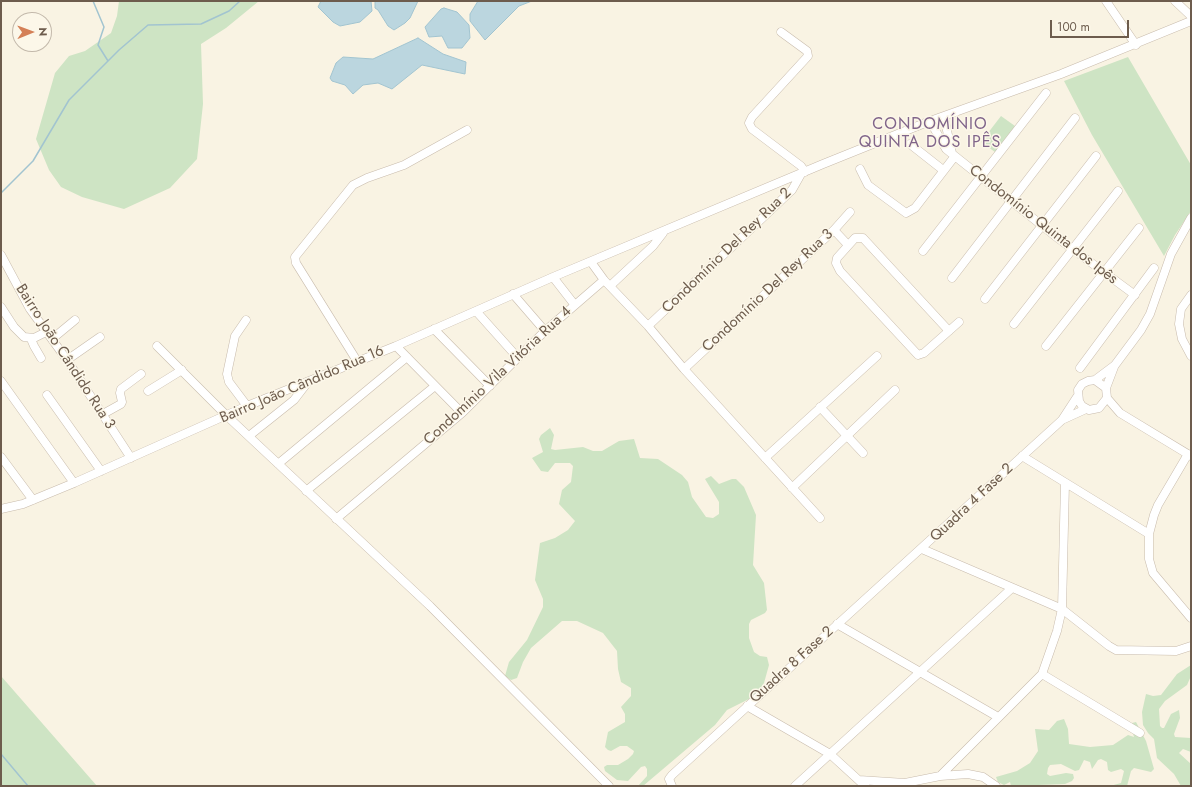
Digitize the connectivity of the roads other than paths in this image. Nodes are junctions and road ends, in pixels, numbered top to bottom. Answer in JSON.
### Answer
{"nodes":[{"id":1,"x":1106,"y":1,"type":"edge"},
{"id":2,"x":1175,"y":1,"type":"edge"},
{"id":3,"x":1191,"y":16,"type":"edge"},
{"id":4,"x":1191,"y":21,"type":"edge"},
{"id":5,"x":781,"y":32,"type":"dead end"},
{"id":6,"x":1136,"y":45,"type":"junction"},
{"id":7,"x":1046,"y":93,"type":"dead end"},
{"id":8,"x":944,"y":117,"type":"junction"},
{"id":9,"x":1075,"y":118,"type":"dead end"},
{"id":10,"x":930,"y":121,"type":"junction"},
{"id":11,"x":467,"y":130,"type":"dead end"},
{"id":12,"x":910,"y":144,"type":"dead end"},
{"id":13,"x":954,"y":155,"type":"junction"},
{"id":14,"x":1096,"y":156,"type":"dead end"},
{"id":15,"x":860,"y":169,"type":"dead end"},
{"id":16,"x":943,"y":170,"type":"junction"},
{"id":17,"x":803,"y":173,"type":"junction"},
{"id":18,"x":980,"y":176,"type":"junction"},
{"id":19,"x":1118,"y":191,"type":"dead end"},
{"id":20,"x":1011,"y":201,"type":"junction"},
{"id":21,"x":850,"y":212,"type":"dead end"},
{"id":22,"x":1191,"y":218,"type":"edge"},
{"id":23,"x":1042,"y":225,"type":"junction"},
{"id":24,"x":1139,"y":228,"type":"dead end"},
{"id":25,"x":834,"y":230,"type":"junction"},
{"id":26,"x":664,"y":232,"type":"junction"},
{"id":27,"x":848,"y":245,"type":"junction"},
{"id":28,"x":1072,"y":249,"type":"junction"},
{"id":29,"x":923,"y":251,"type":"dead end"},
{"id":30,"x":1,"y":255,"type":"edge"},
{"id":31,"x":591,"y":262,"type":"junction"},
{"id":32,"x":1154,"y":268,"type":"dead end"},
{"id":33,"x":1103,"y":273,"type":"junction"},
{"id":34,"x":554,"y":277,"type":"junction"},
{"id":35,"x":952,"y":278,"type":"dead end"},
{"id":36,"x":607,"y":283,"type":"junction"},
{"id":37,"x":513,"y":294,"type":"junction"},
{"id":38,"x":1135,"y":295,"type":"junction"},
{"id":39,"x":1191,"y":295,"type":"edge"},
{"id":40,"x":984,"y":299,"type":"dead end"},
{"id":41,"x":574,"y":304,"type":"junction"},
{"id":42,"x":1,"y":307,"type":"edge"},
{"id":43,"x":476,"y":311,"type":"junction"},
{"id":44,"x":75,"y":320,"type":"dead end"},
{"id":45,"x":246,"y":320,"type":"dead end"},
{"id":46,"x":959,"y":322,"type":"dead end"},
{"id":47,"x":1014,"y":324,"type":"dead end"},
{"id":48,"x":648,"y":326,"type":"junction"},
{"id":49,"x":434,"y":329,"type":"junction"},
{"id":50,"x":545,"y":331,"type":"junction"},
{"id":51,"x":949,"y":331,"type":"junction"},
{"id":52,"x":46,"y":332,"type":"junction"},
{"id":53,"x":100,"y":337,"type":"dead end"},
{"id":54,"x":31,"y":339,"type":"junction"},
{"id":55,"x":52,"y":339,"type":"junction"},
{"id":56,"x":157,"y":346,"type":"dead end"},
{"id":57,"x":396,"y":346,"type":"junction"},
{"id":58,"x":1046,"y":346,"type":"dead end"},
{"id":59,"x":877,"y":356,"type":"dead end"},
{"id":60,"x":1191,"y":356,"type":"edge"},
{"id":61,"x":407,"y":357,"type":"junction"},
{"id":62,"x":41,"y":358,"type":"dead end"},
{"id":63,"x":518,"y":358,"type":"junction"},
{"id":64,"x":67,"y":360,"type":"junction"},
{"id":65,"x":357,"y":361,"type":"junction"},
{"id":66,"x":1115,"y":364,"type":"junction"},
{"id":67,"x":1080,"y":368,"type":"dead end"},
{"id":68,"x":684,"y":369,"type":"junction"},
{"id":69,"x":182,"y":370,"type":"junction"},
{"id":70,"x":141,"y":374,"type":"dead end"},
{"id":71,"x":1095,"y":380,"type":"junction"},
{"id":72,"x":1,"y":381,"type":"edge"},
{"id":73,"x":307,"y":383,"type":"junction"},
{"id":74,"x":435,"y":386,"type":"junction"},
{"id":75,"x":490,"y":386,"type":"junction"},
{"id":76,"x":1106,"y":388,"type":"junction"},
{"id":77,"x":895,"y":390,"type":"dead end"},
{"id":78,"x":148,"y":391,"type":"dead end"},
{"id":79,"x":47,"y":395,"type":"dead end"},
{"id":80,"x":1077,"y":397,"type":"junction"},
{"id":81,"x":1107,"y":398,"type":"junction"},
{"id":82,"x":247,"y":406,"type":"junction"},
{"id":83,"x":820,"y":407,"type":"junction"},
{"id":84,"x":1099,"y":408,"type":"junction"},
{"id":85,"x":1086,"y":409,"type":"junction"},
{"id":86,"x":462,"y":413,"type":"junction"},
{"id":87,"x":1120,"y":413,"type":"junction"},
{"id":88,"x":103,"y":414,"type":"junction"},
{"id":89,"x":226,"y":416,"type":"junction"},
{"id":90,"x":1062,"y":420,"type":"junction"},
{"id":91,"x":249,"y":436,"type":"junction"},
{"id":92,"x":846,"y":436,"type":"junction"},
{"id":93,"x":863,"y":453,"type":"dead end"},
{"id":94,"x":1190,"y":455,"type":"edge"},
{"id":95,"x":1022,"y":456,"type":"junction"},
{"id":96,"x":1,"y":457,"type":"edge"},
{"id":97,"x":131,"y":458,"type":"junction"},
{"id":98,"x":765,"y":458,"type":"junction"},
{"id":99,"x":278,"y":464,"type":"junction"},
{"id":100,"x":101,"y":471,"type":"junction"},
{"id":101,"x":74,"y":483,"type":"junction"},
{"id":102,"x":1065,"y":483,"type":"junction"},
{"id":103,"x":792,"y":488,"type":"junction"},
{"id":104,"x":306,"y":492,"type":"junction"},
{"id":105,"x":33,"y":500,"type":"junction"},
{"id":106,"x":1,"y":509,"type":"edge"},
{"id":107,"x":820,"y":518,"type":"dead end"},
{"id":108,"x":336,"y":519,"type":"junction"},
{"id":109,"x":1149,"y":534,"type":"junction"},
{"id":110,"x":922,"y":549,"type":"junction"},
{"id":111,"x":1012,"y":588,"type":"junction"},
{"id":112,"x":1062,"y":609,"type":"junction"},
{"id":113,"x":1191,"y":618,"type":"edge"},
{"id":114,"x":837,"y":624,"type":"junction"},
{"id":115,"x":1191,"y":646,"type":"edge"},
{"id":116,"x":919,"y":672,"type":"junction"},
{"id":117,"x":1042,"y":674,"type":"junction"},
{"id":118,"x":747,"y":706,"type":"junction"},
{"id":119,"x":998,"y":717,"type":"junction"},
{"id":120,"x":1140,"y":733,"type":"dead end"},
{"id":121,"x":830,"y":754,"type":"junction"},
{"id":122,"x":940,"y":776,"type":"junction"},
{"id":123,"x":859,"y":780,"type":"junction"},
{"id":124,"x":671,"y":783,"type":"edge"},
{"id":125,"x":609,"y":786,"type":"edge"},
{"id":126,"x":795,"y":786,"type":"edge"},
{"id":127,"x":865,"y":786,"type":"edge"},
{"id":128,"x":996,"y":786,"type":"edge"}],
"edges":[{"from":1,"to":6,"type":"street"},
{"from":2,"to":3,"type":"street"},
{"from":4,"to":6,"type":"street","name":"Bairro João Cândido Rua 16"},
{"from":5,"to":17,"type":"street"},
{"from":6,"to":8,"type":"street","name":"Bairro João Cândido Rua 16"},
{"from":7,"to":18,"type":"street"},
{"from":8,"to":10,"type":"street","name":"Bairro João Cândido Rua 16"},
{"from":8,"to":13,"type":"street"},
{"from":9,"to":20,"type":"street"},
{"from":10,"to":13,"type":"street","name":"Condomínio Quinta dos Ipês"},
{"from":10,"to":17,"type":"street","name":"Bairro João Cândido Rua 16"},
{"from":11,"to":65,"type":"street"},
{"from":12,"to":16,"type":"street"},
{"from":13,"to":16,"type":"street"},
{"from":13,"to":18,"type":"street","name":"Condomínio Quinta dos Ipês"},
{"from":14,"to":23,"type":"street"},
{"from":15,"to":16,"type":"street"},
{"from":17,"to":26,"type":"street","name":"Bairro João Cândido Rua 16"},
{"from":17,"to":48,"type":"street","name":"Condomínio Del Rey Rua 2"},
{"from":18,"to":20,"type":"street","name":"Condomínio Quinta dos Ipês"},
{"from":18,"to":29,"type":"street"},
{"from":19,"to":28,"type":"street"},
{"from":20,"to":23,"type":"street","name":"Condomínio Quinta dos Ipês"},
{"from":20,"to":35,"type":"street"},
{"from":21,"to":25,"type":"street","name":"Condomínio Del Rey Rua 3"},
{"from":22,"to":66,"type":"street"},
{"from":23,"to":28,"type":"street","name":"Condomínio Quinta dos Ipês"},
{"from":23,"to":40,"type":"street"},
{"from":24,"to":33,"type":"street"},
{"from":25,"to":27,"type":"street"},
{"from":25,"to":68,"type":"street","name":"Condomínio Del Rey Rua 3"},
{"from":26,"to":31,"type":"street","name":"Bairro João Cândido Rua 16"},
{"from":26,"to":36,"type":"street","name":"Condomínio Vila Vitória Rua 4"},
{"from":27,"to":51,"type":"street"},
{"from":27,"to":51,"type":"street"},
{"from":28,"to":33,"type":"street","name":"Condomínio Quinta dos Ipês"},
{"from":28,"to":47,"type":"street"},
{"from":30,"to":52,"type":"street","name":"Bairro João Cândido Rua 3"},
{"from":31,"to":34,"type":"street","name":"Bairro João Cândido Rua 16"},
{"from":31,"to":36,"type":"street"},
{"from":32,"to":38,"type":"street"},
{"from":33,"to":38,"type":"street","name":"Condomínio Quinta dos Ipês"},
{"from":33,"to":58,"type":"street"},
{"from":34,"to":37,"type":"street","name":"Bairro João Cândido Rua 16"},
{"from":34,"to":41,"type":"street"},
{"from":36,"to":41,"type":"street","name":"Condomínio Vila Vitória Rua 4"},
{"from":36,"to":48,"type":"street"},
{"from":37,"to":43,"type":"street","name":"Bairro João Cândido Rua 16"},
{"from":37,"to":50,"type":"street"},
{"from":38,"to":67,"type":"street"},
{"from":39,"to":60,"type":"street"},
{"from":41,"to":50,"type":"street","name":"Condomínio Vila Vitória Rua 4"},
{"from":42,"to":54,"type":"street"},
{"from":43,"to":49,"type":"street","name":"Bairro João Cândido Rua 16"},
{"from":43,"to":63,"type":"street"},
{"from":44,"to":55,"type":"street"},
{"from":45,"to":82,"type":"street"},
{"from":46,"to":51,"type":"street"},
{"from":48,"to":68,"type":"street"},
{"from":49,"to":57,"type":"street","name":"Bairro João Cândido Rua 16"},
{"from":49,"to":75,"type":"street"},
{"from":50,"to":63,"type":"street","name":"Condomínio Vila Vitória Rua 4"},
{"from":52,"to":54,"type":"street"},
{"from":52,"to":55,"type":"street","name":"Bairro João Cândido Rua 3"},
{"from":53,"to":64,"type":"street"},
{"from":54,"to":62,"type":"street"},
{"from":55,"to":64,"type":"street","name":"Bairro João Cândido Rua 3"},
{"from":56,"to":69,"type":"street"},
{"from":57,"to":61,"type":"street"},
{"from":57,"to":65,"type":"street","name":"Bairro João Cândido Rua 16"},
{"from":59,"to":83,"type":"street"},
{"from":61,"to":74,"type":"street"},
{"from":61,"to":99,"type":"street"},
{"from":63,"to":75,"type":"street","name":"Condomínio Vila Vitória Rua 4"},
{"from":64,"to":88,"type":"street","name":"Bairro João Cândido Rua 3"},
{"from":65,"to":73,"type":"street","name":"Bairro João Cândido Rua 16"},
{"from":66,"to":71,"type":"street"},
{"from":66,"to":76,"type":"street"},
{"from":68,"to":98,"type":"street"},
{"from":69,"to":78,"type":"street"},
{"from":69,"to":89,"type":"street"},
{"from":70,"to":88,"type":"street"},
{"from":71,"to":76,"type":"street"},
{"from":71,"to":80,"type":"street"},
{"from":72,"to":101,"type":"street"},
{"from":73,"to":82,"type":"street","name":"Bairro João Cândido Rua 16"},
{"from":73,"to":91,"type":"street"},
{"from":74,"to":86,"type":"street"},
{"from":74,"to":104,"type":"street"},
{"from":75,"to":86,"type":"street","name":"Condomínio Vila Vitória Rua 4"},
{"from":76,"to":81,"type":"street"},
{"from":77,"to":92,"type":"street"},
{"from":79,"to":100,"type":"street"},
{"from":80,"to":85,"type":"street"},
{"from":80,"to":90,"type":"street"},
{"from":81,"to":84,"type":"street"},
{"from":81,"to":87,"type":"street"},
{"from":82,"to":89,"type":"street","name":"Bairro João Cândido Rua 16"},
{"from":83,"to":92,"type":"street"},
{"from":83,"to":98,"type":"street"},
{"from":84,"to":85,"type":"street"},
{"from":84,"to":87,"type":"street"},
{"from":85,"to":90,"type":"street"},
{"from":86,"to":108,"type":"street","name":"Condomínio Vila Vitória Rua 4"},
{"from":87,"to":94,"type":"street"},
{"from":88,"to":97,"type":"street","name":"Bairro João Cândido Rua 3"},
{"from":89,"to":91,"type":"street"},
{"from":89,"to":97,"type":"street","name":"Bairro João Cândido Rua 16"},
{"from":90,"to":95,"type":"street","name":"Quadra 4 Fase 2"},
{"from":91,"to":99,"type":"street"},
{"from":92,"to":93,"type":"street"},
{"from":92,"to":103,"type":"street"},
{"from":94,"to":109,"type":"street"},
{"from":95,"to":102,"type":"street"},
{"from":95,"to":110,"type":"street","name":"Quadra 4 Fase 2"},
{"from":96,"to":105,"type":"street"},
{"from":97,"to":100,"type":"street","name":"Bairro João Cândido Rua 16"},
{"from":98,"to":103,"type":"street"},
{"from":99,"to":104,"type":"street"},
{"from":100,"to":101,"type":"street","name":"Bairro João Cândido Rua 16"},
{"from":101,"to":105,"type":"street","name":"Bairro João Cândido Rua 16"},
{"from":102,"to":109,"type":"street"},
{"from":102,"to":112,"type":"street"},
{"from":103,"to":107,"type":"street"},
{"from":104,"to":108,"type":"street"},
{"from":105,"to":106,"type":"street","name":"Bairro João Cândido Rua 16"},
{"from":108,"to":125,"type":"street"},
{"from":109,"to":113,"type":"street"},
{"from":110,"to":111,"type":"street"},
{"from":110,"to":114,"type":"street","name":"Quadra 4 Fase 2"},
{"from":111,"to":112,"type":"street"},
{"from":111,"to":116,"type":"street"},
{"from":112,"to":115,"type":"street"},
{"from":112,"to":117,"type":"street"},
{"from":114,"to":116,"type":"street"},
{"from":114,"to":118,"type":"street","name":"Quadra 8 Fase 2"},
{"from":116,"to":119,"type":"street"},
{"from":116,"to":121,"type":"street"},
{"from":117,"to":119,"type":"street"},
{"from":117,"to":120,"type":"street"},
{"from":118,"to":121,"type":"street"},
{"from":118,"to":124,"type":"street","name":"Quadra 8 Fase 2"},
{"from":119,"to":122,"type":"street"},
{"from":121,"to":123,"type":"street"},
{"from":121,"to":126,"type":"street"},
{"from":122,"to":123,"type":"street"},
{"from":122,"to":128,"type":"street"},
{"from":123,"to":127,"type":"street"}]}
